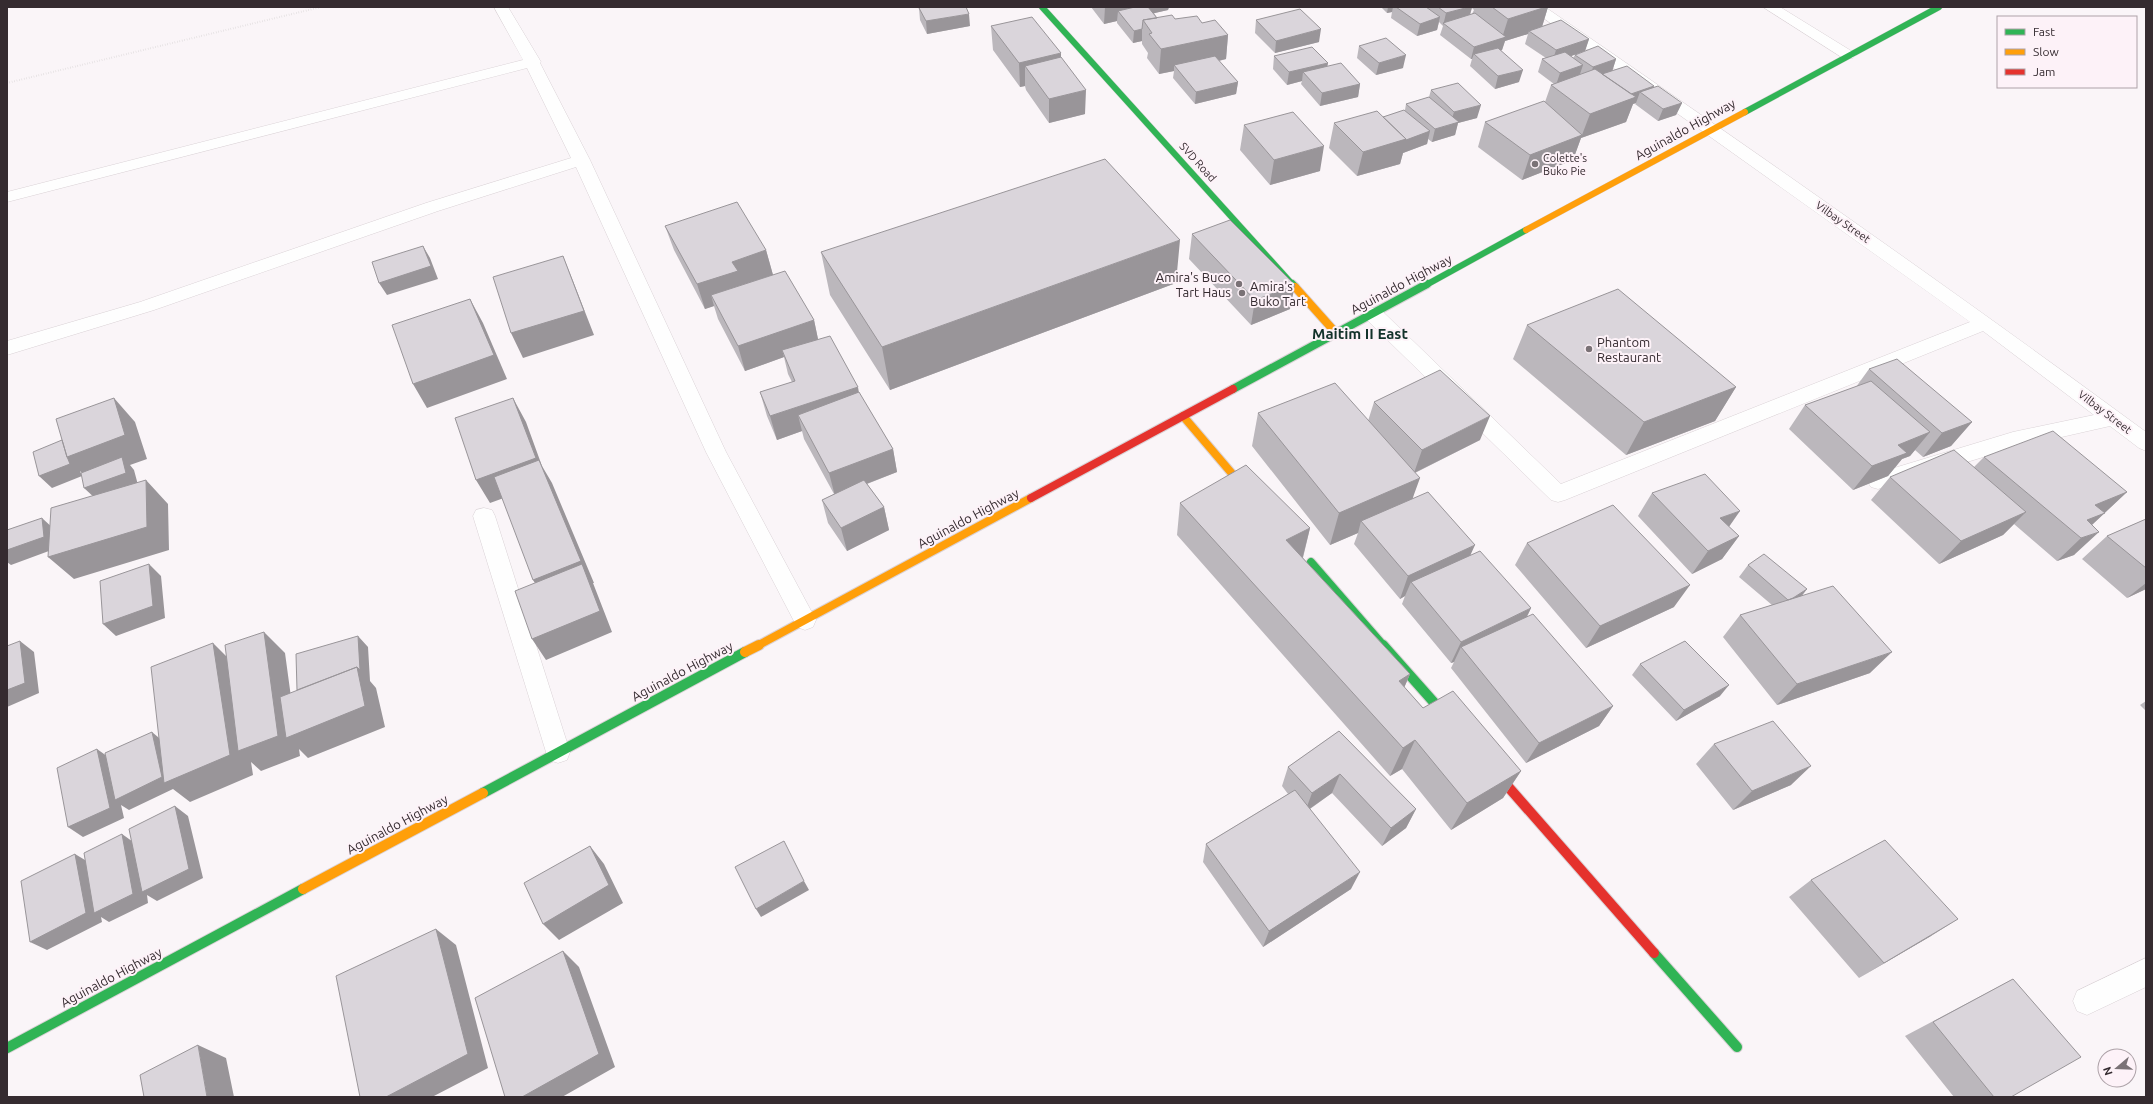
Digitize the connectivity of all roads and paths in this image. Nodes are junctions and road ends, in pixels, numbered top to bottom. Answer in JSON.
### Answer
{"nodes":[{"id":1,"x":321,"y":7,"type":"edge"},
{"id":2,"x":502,"y":7,"type":"edge"},
{"id":3,"x":1042,"y":7,"type":"edge"},
{"id":4,"x":1535,"y":7,"type":"edge"},
{"id":5,"x":1770,"y":7,"type":"edge"},
{"id":6,"x":1939,"y":7,"type":"edge"},
{"id":7,"x":1848,"y":55,"type":"junction"},
{"id":8,"x":533,"y":62,"type":"junction"},
{"id":9,"x":7,"y":83,"type":"edge"},
{"id":10,"x":1712,"y":129,"type":"junction"},
{"id":11,"x":582,"y":160,"type":"junction"},
{"id":12,"x":7,"y":197,"type":"edge"},
{"id":13,"x":1373,"y":314,"type":"junction"},
{"id":14,"x":1985,"y":324,"type":"junction"},
{"id":15,"x":1336,"y":334,"type":"junction"},
{"id":16,"x":7,"y":348,"type":"edge"},
{"id":17,"x":1183,"y":416,"type":"junction"},
{"id":18,"x":2114,"y":418,"type":"junction"},
{"id":19,"x":2145,"y":441,"type":"edge"},
{"id":20,"x":1878,"y":481,"type":"edge"},
{"id":21,"x":1240,"y":483,"type":"edge"},
{"id":22,"x":484,"y":516,"type":"dead end"},
{"id":23,"x":1311,"y":562,"type":"dead end"},
{"id":24,"x":805,"y":620,"type":"junction"},
{"id":25,"x":1458,"y":730,"type":"edge"},
{"id":26,"x":558,"y":752,"type":"junction"},
{"id":27,"x":1484,"y":760,"type":"edge"},
{"id":28,"x":2146,"y":972,"type":"edge"},
{"id":29,"x":2087,"y":1001,"type":"dead end"},
{"id":30,"x":1737,"y":1047,"type":"dead end"},
{"id":31,"x":7,"y":1048,"type":"edge"}],
"edges":[{"from":1,"to":9,"type":"path"},
{"from":2,"to":8,"type":"street"},
{"from":3,"to":15,"type":"main road","name":"SVD Road"},
{"from":4,"to":10,"type":"street","name":"Vilbay Street"},
{"from":5,"to":7,"type":"street"},
{"from":6,"to":7,"type":"main road","name":"Aguinaldo Highway"},
{"from":7,"to":10,"type":"main road","name":"Aguinaldo Highway"},
{"from":8,"to":11,"type":"street"},
{"from":8,"to":12,"type":"street"},
{"from":10,"to":13,"type":"main road","name":"Aguinaldo Highway"},
{"from":10,"to":14,"type":"street","name":"Vilbay Street"},
{"from":11,"to":16,"type":"street"},
{"from":11,"to":24,"type":"street"},
{"from":13,"to":14,"type":"street"},
{"from":13,"to":15,"type":"main road","name":"Aguinaldo Highway"},
{"from":14,"to":18,"type":"street","name":"Vilbay Street"},
{"from":15,"to":17,"type":"main road","name":"Aguinaldo Highway"},
{"from":17,"to":21,"type":"main road"},
{"from":17,"to":24,"type":"main road","name":"Aguinaldo Highway"},
{"from":18,"to":19,"type":"street","name":"Vilbay Street"},
{"from":18,"to":20,"type":"street"},
{"from":22,"to":26,"type":"street"},
{"from":23,"to":25,"type":"main road"},
{"from":24,"to":26,"type":"main road","name":"Aguinaldo Highway"},
{"from":26,"to":31,"type":"main road","name":"Aguinaldo Highway"},
{"from":27,"to":30,"type":"main road"},
{"from":28,"to":29,"type":"street"}]}
